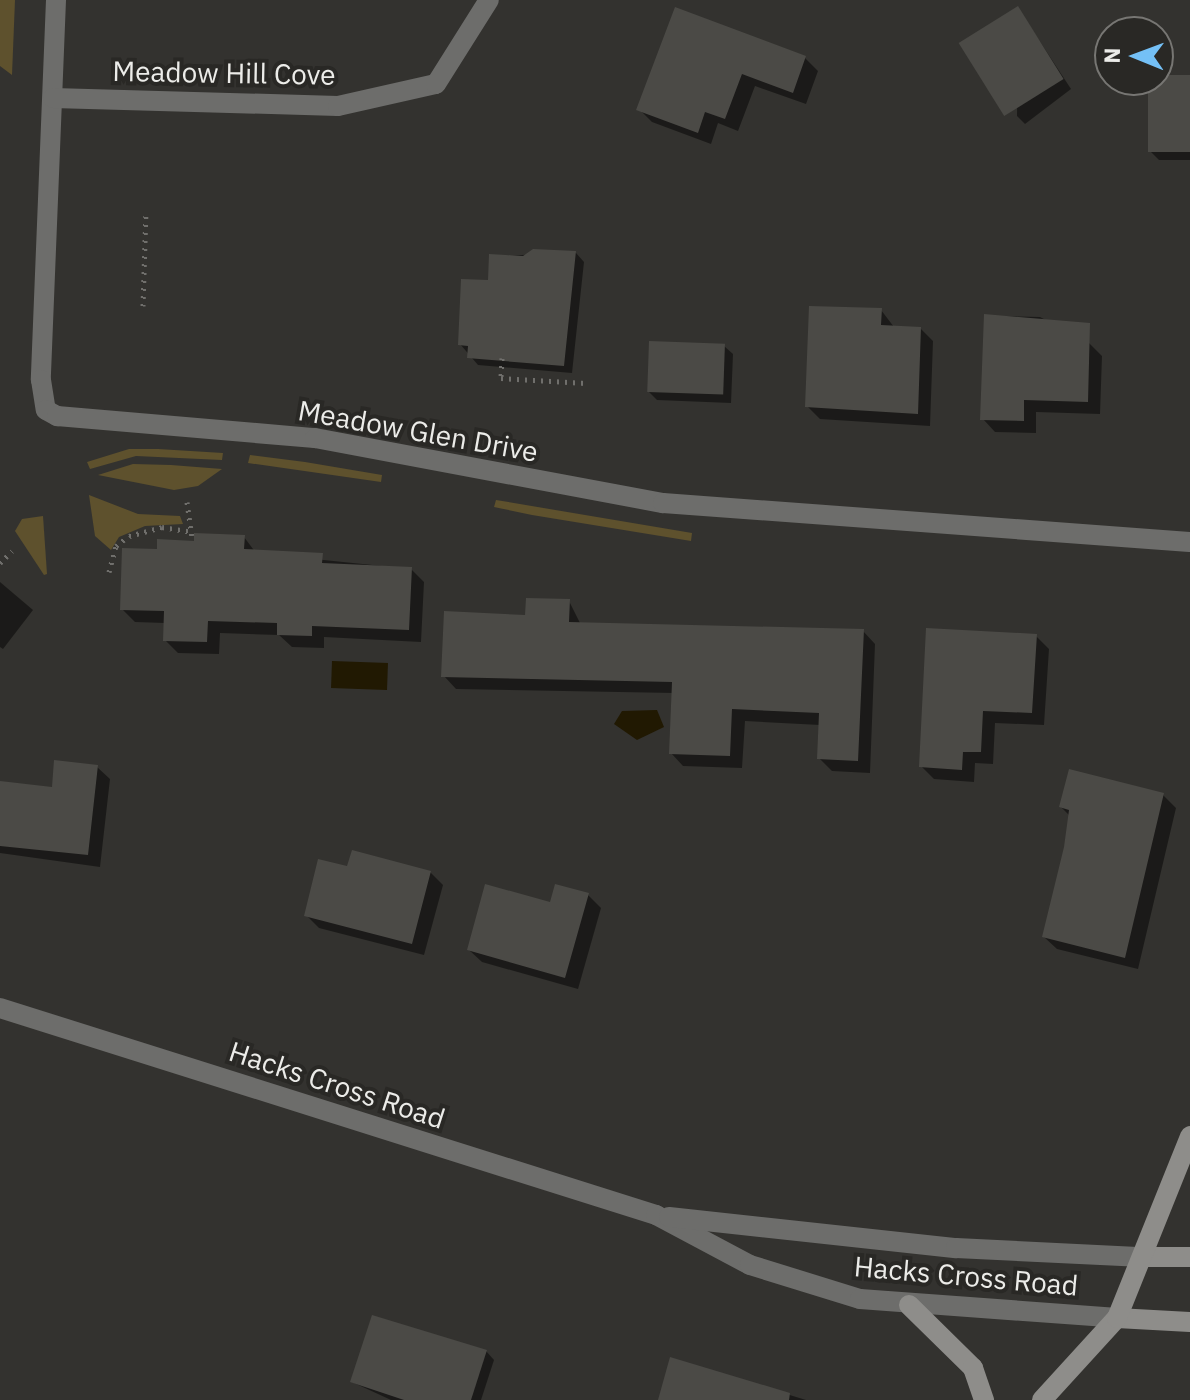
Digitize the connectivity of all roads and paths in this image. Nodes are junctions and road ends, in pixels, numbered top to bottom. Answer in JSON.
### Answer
{"nodes":[{"id":1,"x":56,"y":0,"type":"edge"},
{"id":2,"x":489,"y":0,"type":"edge"},
{"id":3,"x":53,"y":98,"type":"junction"},
{"id":4,"x":146,"y":213,"type":"dead end"},
{"id":5,"x":143,"y":306,"type":"dead end"},
{"id":6,"x":502,"y":358,"type":"dead end"},
{"id":7,"x":586,"y":383,"type":"dead end"},
{"id":8,"x":187,"y":502,"type":"dead end"},
{"id":9,"x":1190,"y":542,"type":"edge"},
{"id":10,"x":12,"y":551,"type":"dead end"},
{"id":11,"x":0,"y":563,"type":"edge"},
{"id":12,"x":109,"y":572,"type":"dead end"},
{"id":13,"x":0,"y":1008,"type":"edge"},
{"id":14,"x":1190,"y":1136,"type":"edge"},
{"id":15,"x":656,"y":1215,"type":"junction"},
{"id":16,"x":1143,"y":1257,"type":"junction"},
{"id":17,"x":1190,"y":1257,"type":"edge"},
{"id":18,"x":909,"y":1305,"type":"junction"},
{"id":19,"x":1117,"y":1318,"type":"junction"},
{"id":20,"x":1190,"y":1322,"type":"edge"},
{"id":21,"x":984,"y":1400,"type":"edge"},
{"id":22,"x":1042,"y":1400,"type":"edge"}],
"edges":[{"from":1,"to":3,"type":"street","name":"Meadow Glen Drive"},
{"from":2,"to":3,"type":"street","name":"Meadow Hill Cove"},
{"from":3,"to":9,"type":"street","name":"Meadow Glen Drive"},
{"from":4,"to":5,"type":"path"},
{"from":6,"to":7,"type":"path"},
{"from":8,"to":12,"type":"path"},
{"from":10,"to":11,"type":"path"},
{"from":13,"to":15,"type":"street","name":"Hacks Cross Road"},
{"from":14,"to":16,"type":"main road"},
{"from":15,"to":16,"type":"street","name":"Hacks Cross Road"},
{"from":15,"to":18,"type":"street","name":"Hacks Cross Road"},
{"from":16,"to":17,"type":"main road","name":"Hacks Cross Road"},
{"from":16,"to":19,"type":"main road"},
{"from":18,"to":19,"type":"street","name":"Hacks Cross Road"},
{"from":18,"to":21,"type":"main road"},
{"from":19,"to":20,"type":"main road","name":"Hacks Cross Road"},
{"from":19,"to":22,"type":"main road"}]}
